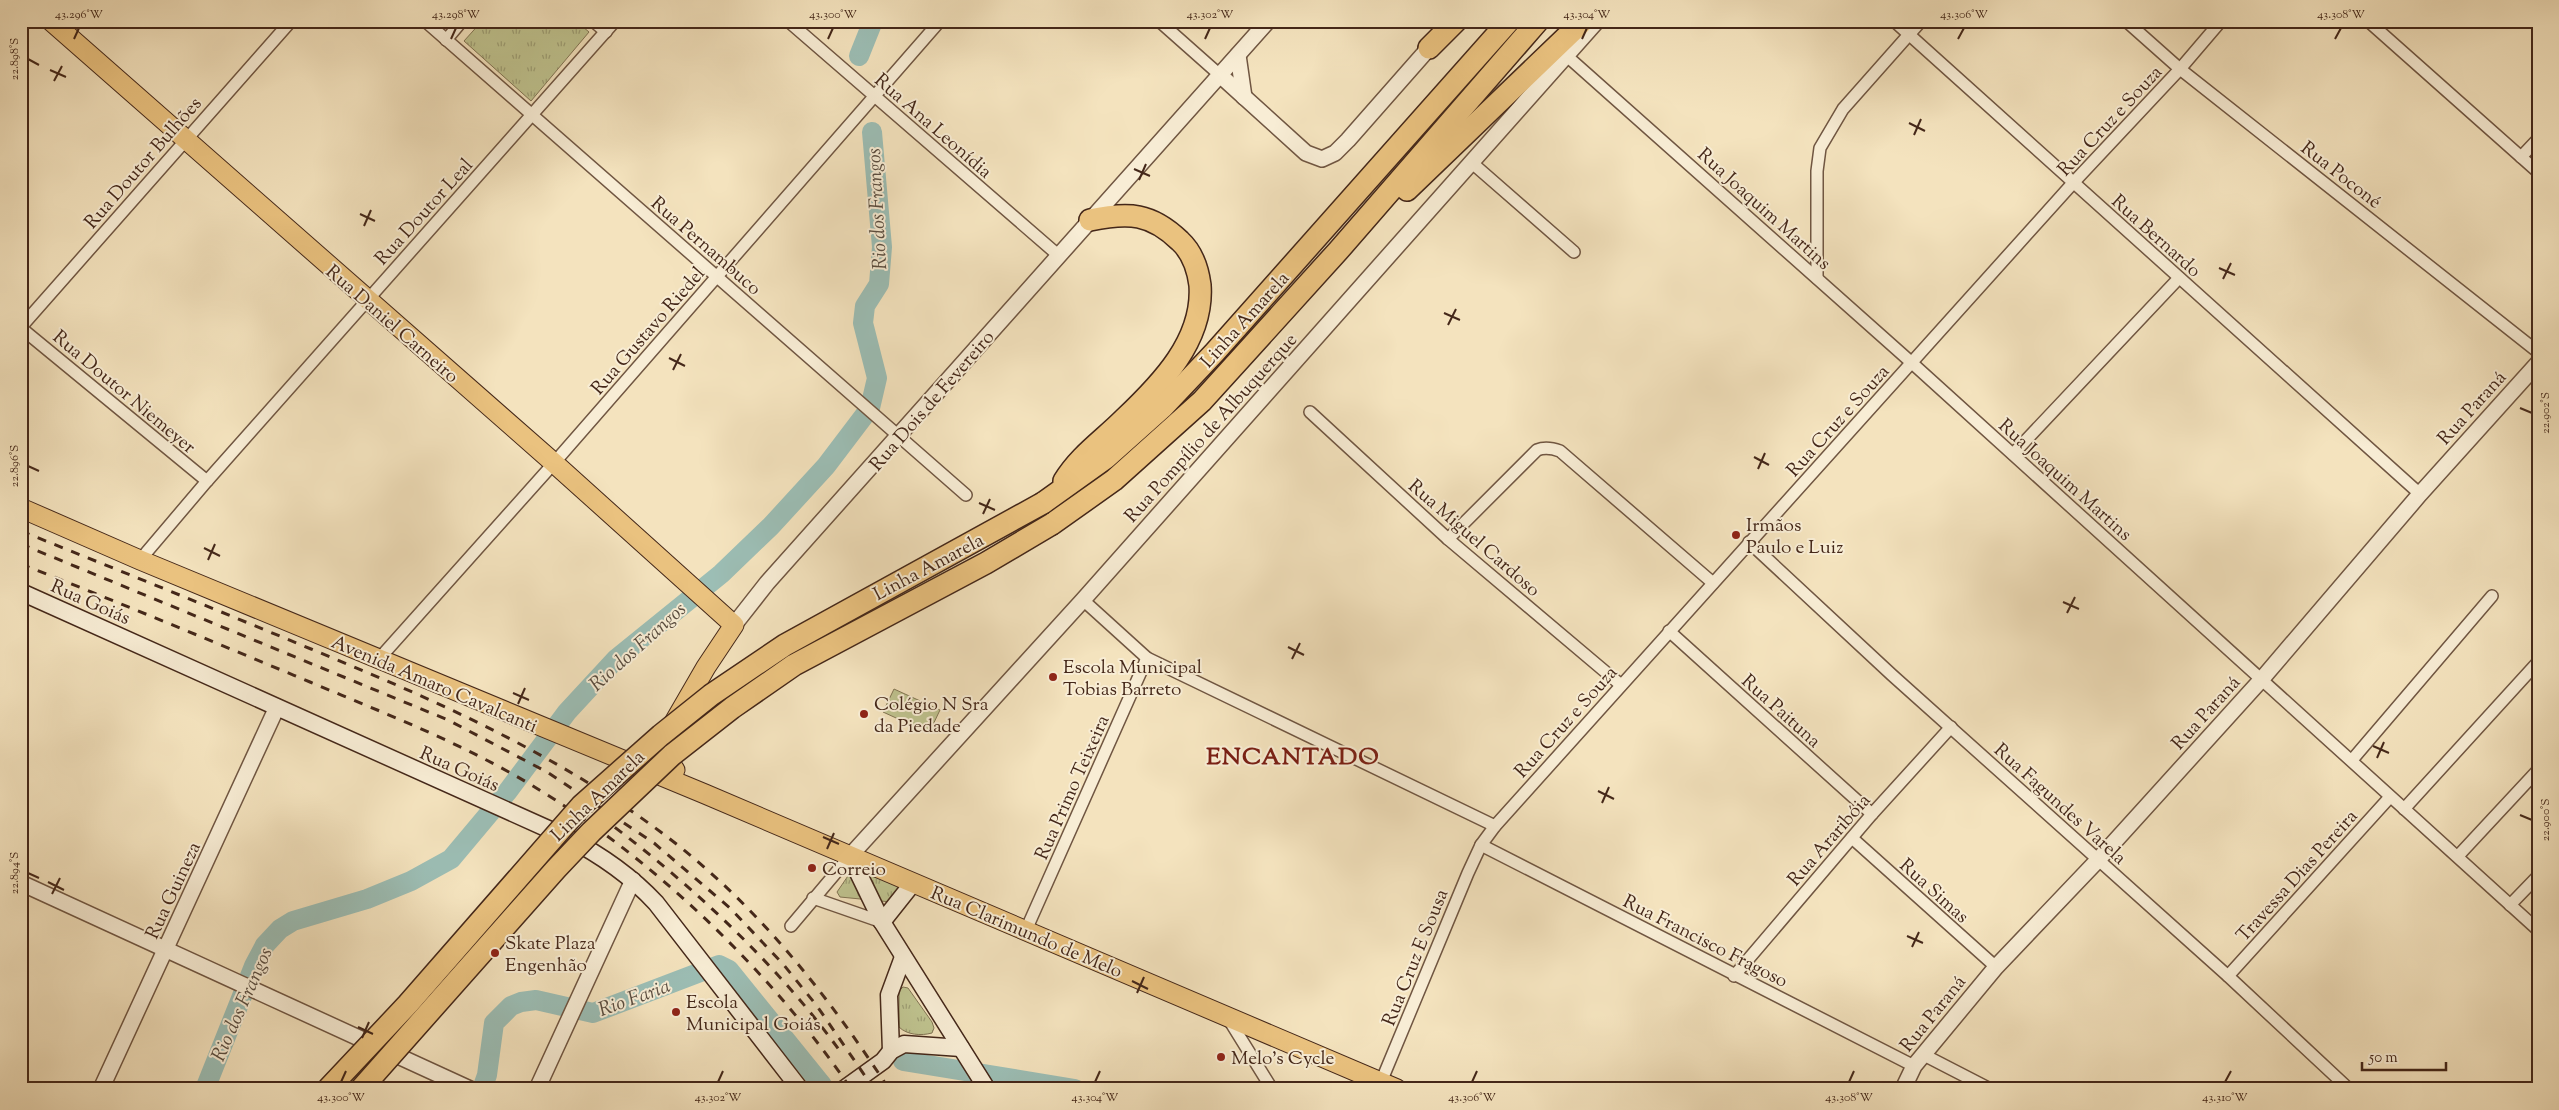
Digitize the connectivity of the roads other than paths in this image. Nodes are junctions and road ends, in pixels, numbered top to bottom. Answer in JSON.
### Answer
{"nodes":[{"id":1,"x":51,"y":21,"type":"edge"},
{"id":2,"x":291,"y":21,"type":"edge"},
{"id":3,"x":425,"y":21,"type":"edge"},
{"id":4,"x":462,"y":21,"type":"edge"},
{"id":5,"x":593,"y":21,"type":"edge"},
{"id":6,"x":615,"y":21,"type":"edge"},
{"id":7,"x":788,"y":21,"type":"edge"},
{"id":8,"x":940,"y":21,"type":"edge"},
{"id":9,"x":1159,"y":21,"type":"edge"},
{"id":10,"x":1268,"y":21,"type":"edge"},
{"id":11,"x":1449,"y":21,"type":"edge"},
{"id":12,"x":1456,"y":21,"type":"edge"},
{"id":13,"x":1509,"y":21,"type":"edge"},
{"id":14,"x":1538,"y":21,"type":"edge"},
{"id":15,"x":1583,"y":21,"type":"edge"},
{"id":16,"x":1597,"y":21,"type":"edge"},
{"id":17,"x":1894,"y":21,"type":"edge"},
{"id":18,"x":1921,"y":21,"type":"edge"},
{"id":19,"x":2126,"y":21,"type":"edge"},
{"id":20,"x":2221,"y":21,"type":"edge"},
{"id":21,"x":2368,"y":21,"type":"edge"},
{"id":22,"x":606,"y":32,"type":"junction"},
{"id":23,"x":1909,"y":34,"type":"junction"},
{"id":24,"x":446,"y":40,"type":"junction"},
{"id":25,"x":1429,"y":48,"type":"junction"},
{"id":26,"x":1238,"y":55,"type":"junction"},
{"id":27,"x":1568,"y":57,"type":"junction"},
{"id":28,"x":2180,"y":69,"type":"junction"},
{"id":29,"x":1220,"y":76,"type":"junction"},
{"id":30,"x":873,"y":96,"type":"junction"},
{"id":31,"x":1244,"y":97,"type":"junction"},
{"id":32,"x":533,"y":116,"type":"junction"},
{"id":33,"x":185,"y":139,"type":"junction"},
{"id":34,"x":2538,"y":139,"type":"edge"},
{"id":35,"x":2521,"y":157,"type":"junction"},
{"id":36,"x":1471,"y":162,"type":"junction"},
{"id":37,"x":2538,"y":172,"type":"edge"},
{"id":38,"x":2073,"y":183,"type":"junction"},
{"id":39,"x":1090,"y":220,"type":"junction"},
{"id":40,"x":1338,"y":251,"type":"junction"},
{"id":41,"x":1574,"y":252,"type":"dead end"},
{"id":42,"x":1058,"y":255,"type":"junction"},
{"id":43,"x":716,"y":276,"type":"junction"},
{"id":44,"x":1817,"y":278,"type":"junction"},
{"id":45,"x":2178,"y":278,"type":"junction"},
{"id":46,"x":367,"y":300,"type":"junction"},
{"id":47,"x":21,"y":328,"type":"edge"},
{"id":48,"x":2538,"y":352,"type":"edge"},
{"id":49,"x":1912,"y":362,"type":"junction"},
{"id":50,"x":2535,"y":371,"type":"edge"},
{"id":51,"x":1310,"y":412,"type":"dead end"},
{"id":52,"x":898,"y":438,"type":"junction"},
{"id":53,"x":2013,"y":454,"type":"junction"},
{"id":54,"x":554,"y":463,"type":"junction"},
{"id":55,"x":207,"y":481,"type":"junction"},
{"id":56,"x":2420,"y":494,"type":"junction"},
{"id":57,"x":966,"y":495,"type":"dead end"},
{"id":58,"x":1050,"y":498,"type":"junction"},
{"id":59,"x":21,"y":508,"type":"edge"},
{"id":60,"x":1448,"y":539,"type":"junction"},
{"id":61,"x":1749,"y":542,"type":"junction"},
{"id":62,"x":140,"y":560,"type":"junction"},
{"id":63,"x":1713,"y":583,"type":"junction"},
{"id":64,"x":21,"y":592,"type":"edge"},
{"id":65,"x":2492,"y":596,"type":"dead end"},
{"id":66,"x":1083,"y":600,"type":"junction"},
{"id":67,"x":734,"y":625,"type":"junction"},
{"id":68,"x":1669,"y":631,"type":"junction"},
{"id":69,"x":1147,"y":658,"type":"junction"},
{"id":70,"x":378,"y":660,"type":"junction"},
{"id":71,"x":2538,"y":662,"type":"edge"},
{"id":72,"x":2261,"y":680,"type":"junction"},
{"id":73,"x":1621,"y":684,"type":"junction"},
{"id":74,"x":277,"y":707,"type":"junction"},
{"id":75,"x":1951,"y":726,"type":"junction"},
{"id":76,"x":552,"y":732,"type":"junction"},
{"id":77,"x":662,"y":743,"type":"junction"},
{"id":78,"x":2352,"y":760,"type":"junction"},
{"id":79,"x":2538,"y":770,"type":"edge"},
{"id":80,"x":705,"y":794,"type":"junction"},
{"id":81,"x":2390,"y":797,"type":"junction"},
{"id":82,"x":2404,"y":810,"type":"junction"},
{"id":83,"x":1872,"y":814,"type":"junction"},
{"id":84,"x":1495,"y":826,"type":"junction"},
{"id":85,"x":1852,"y":838,"type":"junction"},
{"id":86,"x":1481,"y":845,"type":"junction"},
{"id":87,"x":850,"y":856,"type":"junction"},
{"id":88,"x":2458,"y":856,"type":"junction"},
{"id":89,"x":2098,"y":861,"type":"junction"},
{"id":90,"x":2538,"y":876,"type":"edge"},
{"id":91,"x":633,"y":880,"type":"junction"},
{"id":92,"x":21,"y":882,"type":"edge"},
{"id":93,"x":913,"y":883,"type":"junction"},
{"id":94,"x":813,"y":898,"type":"junction"},
{"id":95,"x":2510,"y":905,"type":"junction"},
{"id":96,"x":882,"y":922,"type":"junction"},
{"id":97,"x":791,"y":926,"type":"dead end"},
{"id":98,"x":1026,"y":930,"type":"junction"},
{"id":99,"x":2538,"y":930,"type":"edge"},
{"id":100,"x":167,"y":949,"type":"junction"},
{"id":101,"x":903,"y":956,"type":"junction"},
{"id":102,"x":1996,"y":968,"type":"junction"},
{"id":103,"x":1734,"y":976,"type":"junction"},
{"id":104,"x":2228,"y":976,"type":"junction"},
{"id":105,"x":1228,"y":1018,"type":"junction"},
{"id":106,"x":423,"y":1020,"type":"junction"},
{"id":107,"x":960,"y":1048,"type":"junction"},
{"id":108,"x":891,"y":1051,"type":"junction"},
{"id":109,"x":1919,"y":1061,"type":"junction"},
{"id":110,"x":984,"y":1085,"type":"edge"},
{"id":111,"x":1389,"y":1086,"type":"edge"},
{"id":112,"x":467,"y":1088,"type":"edge"},
{"id":113,"x":101,"y":1089,"type":"edge"},
{"id":114,"x":328,"y":1089,"type":"edge"},
{"id":115,"x":361,"y":1089,"type":"edge"},
{"id":116,"x":381,"y":1089,"type":"edge"},
{"id":117,"x":537,"y":1089,"type":"edge"},
{"id":118,"x":800,"y":1089,"type":"edge"},
{"id":119,"x":844,"y":1089,"type":"edge"},
{"id":120,"x":1272,"y":1089,"type":"edge"},
{"id":121,"x":1903,"y":1089,"type":"edge"},
{"id":122,"x":1990,"y":1089,"type":"edge"},
{"id":123,"x":2349,"y":1089,"type":"edge"}],
"edges":[{"from":1,"to":33,"type":"main road","name":"Rua Daniel Carneiro"},
{"from":2,"to":33,"type":"street","name":"Rua Doutor Bulhões"},
{"from":3,"to":24,"type":"street","name":"Rua Pernambuco"},
{"from":4,"to":24,"type":"street"},
{"from":5,"to":22,"type":"street"},
{"from":6,"to":22,"type":"street","name":"Rua Doutor Leal"},
{"from":7,"to":30,"type":"street","name":"Rua Ana Leonídia"},
{"from":8,"to":30,"type":"street","name":"Rua Gustavo Riedel"},
{"from":9,"to":29,"type":"street"},
{"from":10,"to":26,"type":"street","name":"Rua Dois de Fevereiro"},
{"from":11,"to":25,"type":"street"},
{"from":12,"to":25,"type":"highway"},
{"from":13,"to":58,"type":"highway","name":"Linha Amarela"},
{"from":14,"to":40,"type":"highway","name":"Linha Amarela"},
{"from":15,"to":40,"type":"highway"},
{"from":16,"to":27,"type":"street","name":"Rua Pompílio de Albuquerque"},
{"from":17,"to":23,"type":"street","name":"Rua Bernardo"},
{"from":18,"to":23,"type":"street"},
{"from":19,"to":28,"type":"street","name":"Rua Poconé"},
{"from":20,"to":28,"type":"street","name":"Rua Cruz e Souza"},
{"from":21,"to":35,"type":"street"},
{"from":22,"to":32,"type":"street","name":"Rua Doutor Leal"},
{"from":23,"to":38,"type":"street","name":"Rua Bernardo"},
{"from":23,"to":44,"type":"street"},
{"from":24,"to":32,"type":"street","name":"Rua Pernambuco"},
{"from":25,"to":31,"type":"street"},
{"from":26,"to":29,"type":"street","name":"Rua Dois de Fevereiro"},
{"from":26,"to":31,"type":"street"},
{"from":27,"to":36,"type":"street","name":"Rua Pompílio de Albuquerque"},
{"from":27,"to":44,"type":"street","name":"Rua Joaquim Martins"},
{"from":28,"to":38,"type":"street","name":"Rua Cruz e Souza"},
{"from":28,"to":48,"type":"street","name":"Rua Poconé"},
{"from":29,"to":31,"type":"street"},
{"from":29,"to":39,"type":"street","name":"Rua Dois de Fevereiro"},
{"from":30,"to":42,"type":"street","name":"Rua Ana Leonídia"},
{"from":30,"to":43,"type":"street","name":"Rua Gustavo Riedel"},
{"from":32,"to":43,"type":"street","name":"Rua Pernambuco"},
{"from":32,"to":46,"type":"street","name":"Rua Doutor Leal"},
{"from":33,"to":46,"type":"main road","name":"Rua Daniel Carneiro"},
{"from":33,"to":47,"type":"street","name":"Rua Doutor Bulhões"},
{"from":34,"to":35,"type":"street"},
{"from":35,"to":37,"type":"street"},
{"from":36,"to":41,"type":"street"},
{"from":36,"to":66,"type":"street","name":"Rua Pompílio de Albuquerque"},
{"from":38,"to":45,"type":"street","name":"Rua Bernardo"},
{"from":38,"to":49,"type":"street","name":"Rua Cruz e Souza"},
{"from":39,"to":42,"type":"street","name":"Rua Dois de Fevereiro"},
{"from":39,"to":58,"type":"highway"},
{"from":40,"to":106,"type":"highway","name":"Linha Amarela","bridge":true},
{"from":42,"to":52,"type":"street","name":"Rua Dois de Fevereiro"},
{"from":43,"to":52,"type":"street","name":"Rua Pernambuco"},
{"from":43,"to":54,"type":"street","name":"Rua Gustavo Riedel"},
{"from":44,"to":49,"type":"street","name":"Rua Joaquim Martins"},
{"from":45,"to":53,"type":"street"},
{"from":45,"to":56,"type":"street","name":"Rua Bernardo"},
{"from":46,"to":54,"type":"main road","name":"Rua Daniel Carneiro"},
{"from":46,"to":55,"type":"street","name":"Rua Doutor Leal"},
{"from":47,"to":55,"type":"street","name":"Rua Doutor Niemeyer"},
{"from":49,"to":53,"type":"street","name":"Rua Joaquim Martins"},
{"from":49,"to":61,"type":"street","name":"Rua Cruz e Souza"},
{"from":50,"to":56,"type":"street","name":"Rua Paraná"},
{"from":51,"to":60,"type":"street","name":"Rua Miguel Cardoso"},
{"from":52,"to":57,"type":"street","name":"Rua Pernambuco"},
{"from":52,"to":67,"type":"street","name":"Rua Dois de Fevereiro"},
{"from":53,"to":72,"type":"street","name":"Rua Joaquim Martins"},
{"from":54,"to":67,"type":"main road","name":"Rua Daniel Carneiro"},
{"from":54,"to":70,"type":"street","name":"Rua Gustavo Riedel"},
{"from":55,"to":62,"type":"street","name":"Rua Doutor Leal"},
{"from":56,"to":72,"type":"street","name":"Rua Paraná"},
{"from":58,"to":114,"type":"highway","name":"Linha Amarela","bridge":true},
{"from":59,"to":62,"type":"main road","name":"Avenida Amaro Cavalcanti"},
{"from":60,"to":63,"type":"street"},
{"from":60,"to":73,"type":"street","name":"Rua Miguel Cardoso"},
{"from":61,"to":63,"type":"street","name":"Rua Cruz e Souza"},
{"from":61,"to":75,"type":"street","name":"Rua Fagundes Varela"},
{"from":62,"to":70,"type":"main road","name":"Avenida Amaro Cavalcanti"},
{"from":63,"to":68,"type":"street","name":"Rua Cruz e Souza"},
{"from":64,"to":74,"type":"main road","name":"Rua Goiás"},
{"from":65,"to":78,"type":"street"},
{"from":66,"to":69,"type":"street"},
{"from":66,"to":87,"type":"street","name":"Rua Pompílio de Albuquerque"},
{"from":67,"to":77,"type":"main road","name":"Rua Dois de Fevereiro"},
{"from":68,"to":73,"type":"street","name":"Rua Cruz e Souza"},
{"from":68,"to":83,"type":"street","name":"Rua Paituna"},
{"from":69,"to":84,"type":"street"},
{"from":69,"to":98,"type":"street","name":"Rua Primo Teixeira"},
{"from":70,"to":76,"type":"main road","name":"Avenida Amaro Cavalcanti"},
{"from":71,"to":82,"type":"street"},
{"from":72,"to":78,"type":"street","name":"Rua Joaquim Martins"},
{"from":72,"to":89,"type":"street","name":"Rua Paraná"},
{"from":73,"to":84,"type":"street","name":"Rua Cruz e Souza"},
{"from":74,"to":91,"type":"main road","name":"Rua Goiás"},
{"from":74,"to":100,"type":"street","name":"Rua Guineza"},
{"from":75,"to":83,"type":"street","name":"Rua Araribóia"},
{"from":75,"to":89,"type":"street","name":"Rua Fagundes Varela"},
{"from":76,"to":77,"type":"main road"},
{"from":76,"to":80,"type":"main road","name":"Avenida Amaro Cavalcanti"},
{"from":77,"to":80,"type":"main road"},
{"from":78,"to":81,"type":"street","name":"Rua Joaquim Martins"},
{"from":79,"to":88,"type":"street"},
{"from":80,"to":87,"type":"main road","name":"Avenida Amaro Cavalcanti"},
{"from":81,"to":82,"type":"street","name":"Rua Joaquim Martins"},
{"from":81,"to":104,"type":"street","name":"Travessa Dias Pereira"},
{"from":82,"to":88,"type":"street","name":"Rua Joaquim Martins"},
{"from":83,"to":85,"type":"street","name":"Rua Araribóia"},
{"from":84,"to":86,"type":"street","name":"Rua Cruz e Souza"},
{"from":85,"to":102,"type":"street","name":"Rua Simas"},
{"from":85,"to":103,"type":"street","name":"Rua Araribóia"},
{"from":86,"to":103,"type":"street","name":"Rua Francisco Fragoso"},
{"from":86,"to":111,"type":"street","name":"Rua Cruz E Sousa"},
{"from":87,"to":93,"type":"main road","name":"Rua Clarimundo de Melo"},
{"from":87,"to":94,"type":"street"},
{"from":87,"to":96,"type":"main road"},
{"from":88,"to":95,"type":"street","name":"Rua Joaquim Martins"},
{"from":89,"to":102,"type":"street","name":"Rua Paraná"},
{"from":89,"to":104,"type":"street","name":"Rua Fagundes Varela"},
{"from":90,"to":95,"type":"street"},
{"from":91,"to":117,"type":"street"},
{"from":91,"to":118,"type":"main road","name":"Rua Goiás"},
{"from":92,"to":100,"type":"street"},
{"from":93,"to":96,"type":"main road"},
{"from":93,"to":98,"type":"main road","name":"Rua Clarimundo de Melo"},
{"from":94,"to":96,"type":"street"},
{"from":94,"to":97,"type":"street"},
{"from":95,"to":99,"type":"street","name":"Rua Joaquim Martins"},
{"from":96,"to":101,"type":"main road"},
{"from":98,"to":105,"type":"main road","name":"Rua Clarimundo de Melo"},
{"from":100,"to":112,"type":"street"},
{"from":100,"to":113,"type":"street","name":"Rua Guineza"},
{"from":101,"to":107,"type":"main road"},
{"from":101,"to":108,"type":"main road"},
{"from":102,"to":109,"type":"street","name":"Rua Paraná"},
{"from":103,"to":109,"type":"street","name":"Rua Francisco Fragoso"},
{"from":104,"to":123,"type":"street","name":"Rua Fagundes Varela"},
{"from":105,"to":111,"type":"main road","name":"Rua Clarimundo de Melo"},
{"from":105,"to":120,"type":"street"},
{"from":106,"to":115,"type":"highway","name":"Linha Amarela","bridge":true},
{"from":106,"to":116,"type":"highway"},
{"from":107,"to":108,"type":"main road"},
{"from":107,"to":110,"type":"main road"},
{"from":108,"to":119,"type":"main road"},
{"from":109,"to":121,"type":"street","name":"Rua Paraná"},
{"from":109,"to":122,"type":"street","name":"Rua Francisco Fragoso"}]}
